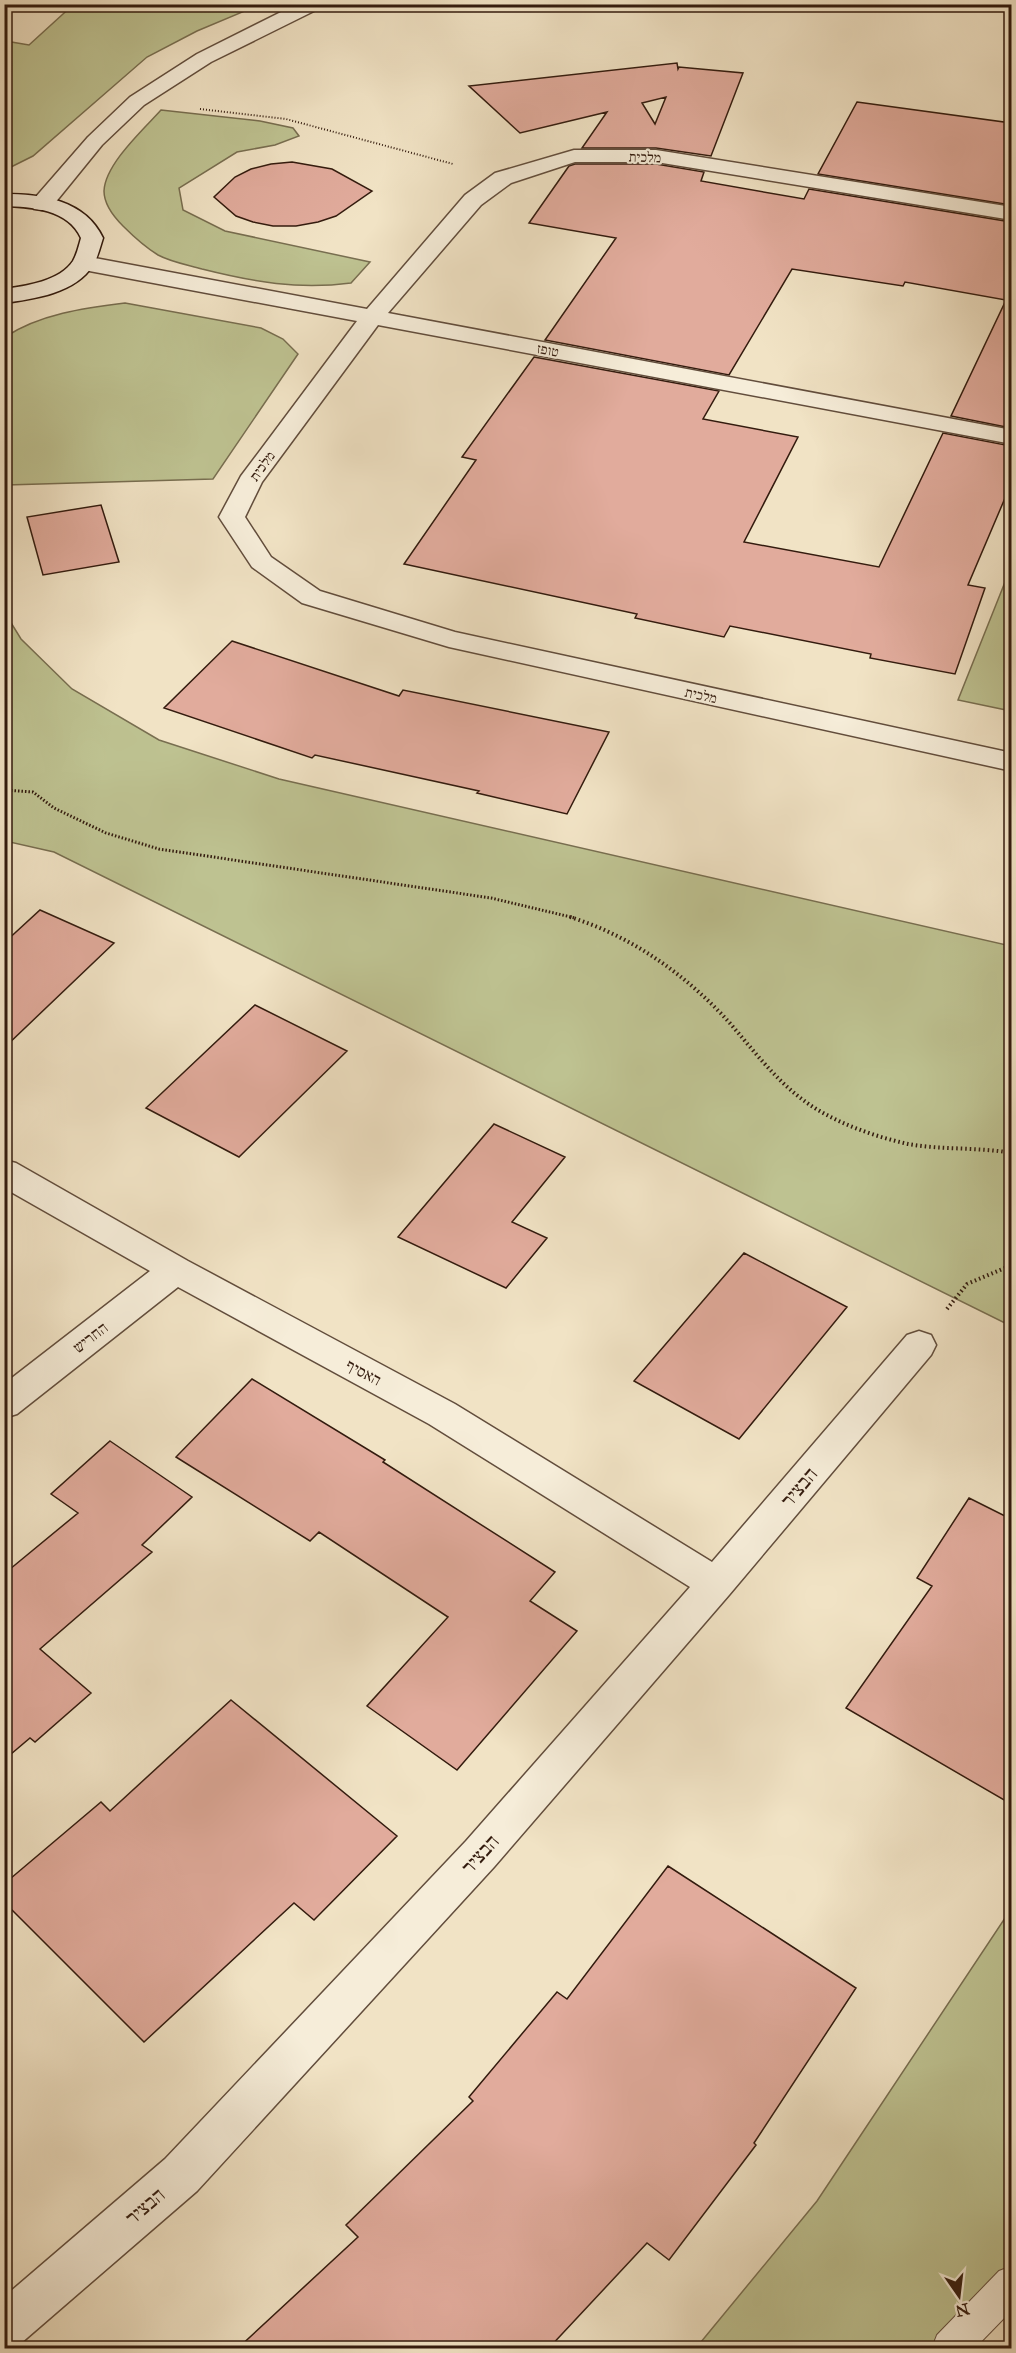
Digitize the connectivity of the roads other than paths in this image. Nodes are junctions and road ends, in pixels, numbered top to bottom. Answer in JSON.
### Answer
{"nodes":[{"id":1,"x":313,"y":4,"type":"edge"},
{"id":2,"x":4,"y":200,"type":"edge"},
{"id":3,"x":42,"y":204,"type":"junction"},
{"id":4,"x":1011,"y":214,"type":"edge"},
{"id":5,"x":84,"y":263,"type":"junction"},
{"id":6,"x":4,"y":296,"type":"edge"},
{"id":7,"x":372,"y":317,"type":"junction"},
{"id":8,"x":1011,"y":437,"type":"edge"},
{"id":9,"x":1011,"y":762,"type":"edge"},
{"id":10,"x":4,"y":1172,"type":"edge"},
{"id":11,"x":176,"y":1270,"type":"junction"},
{"id":12,"x":919,"y":1345,"type":"road end"},
{"id":13,"x":4,"y":1404,"type":"edge"},
{"id":14,"x":716,"y":1584,"type":"junction"},
{"id":15,"x":1011,"y":2284,"type":"edge"},
{"id":16,"x":4,"y":2328,"type":"edge"},
{"id":17,"x":950,"y":2349,"type":"edge"}],
"edges":[{"from":1,"to":3,"type":"street"},
{"from":2,"to":3,"type":"street"},
{"from":3,"to":5,"type":"street"},
{"from":4,"to":7,"type":"street","name":"מלכית"},
{"from":5,"to":6,"type":"street"},
{"from":5,"to":7,"type":"street","name":"טופז"},
{"from":7,"to":8,"type":"street","name":"טופז"},
{"from":7,"to":9,"type":"street","name":"מלכית"},
{"from":10,"to":11,"type":"street","name":"האסיף"},
{"from":11,"to":13,"type":"street","name":"החריש"},
{"from":11,"to":14,"type":"street","name":"האסיף"},
{"from":12,"to":14,"type":"street","name":"הבציר"},
{"from":14,"to":16,"type":"street","name":"הבציר"},
{"from":15,"to":17,"type":"lane"}]}
